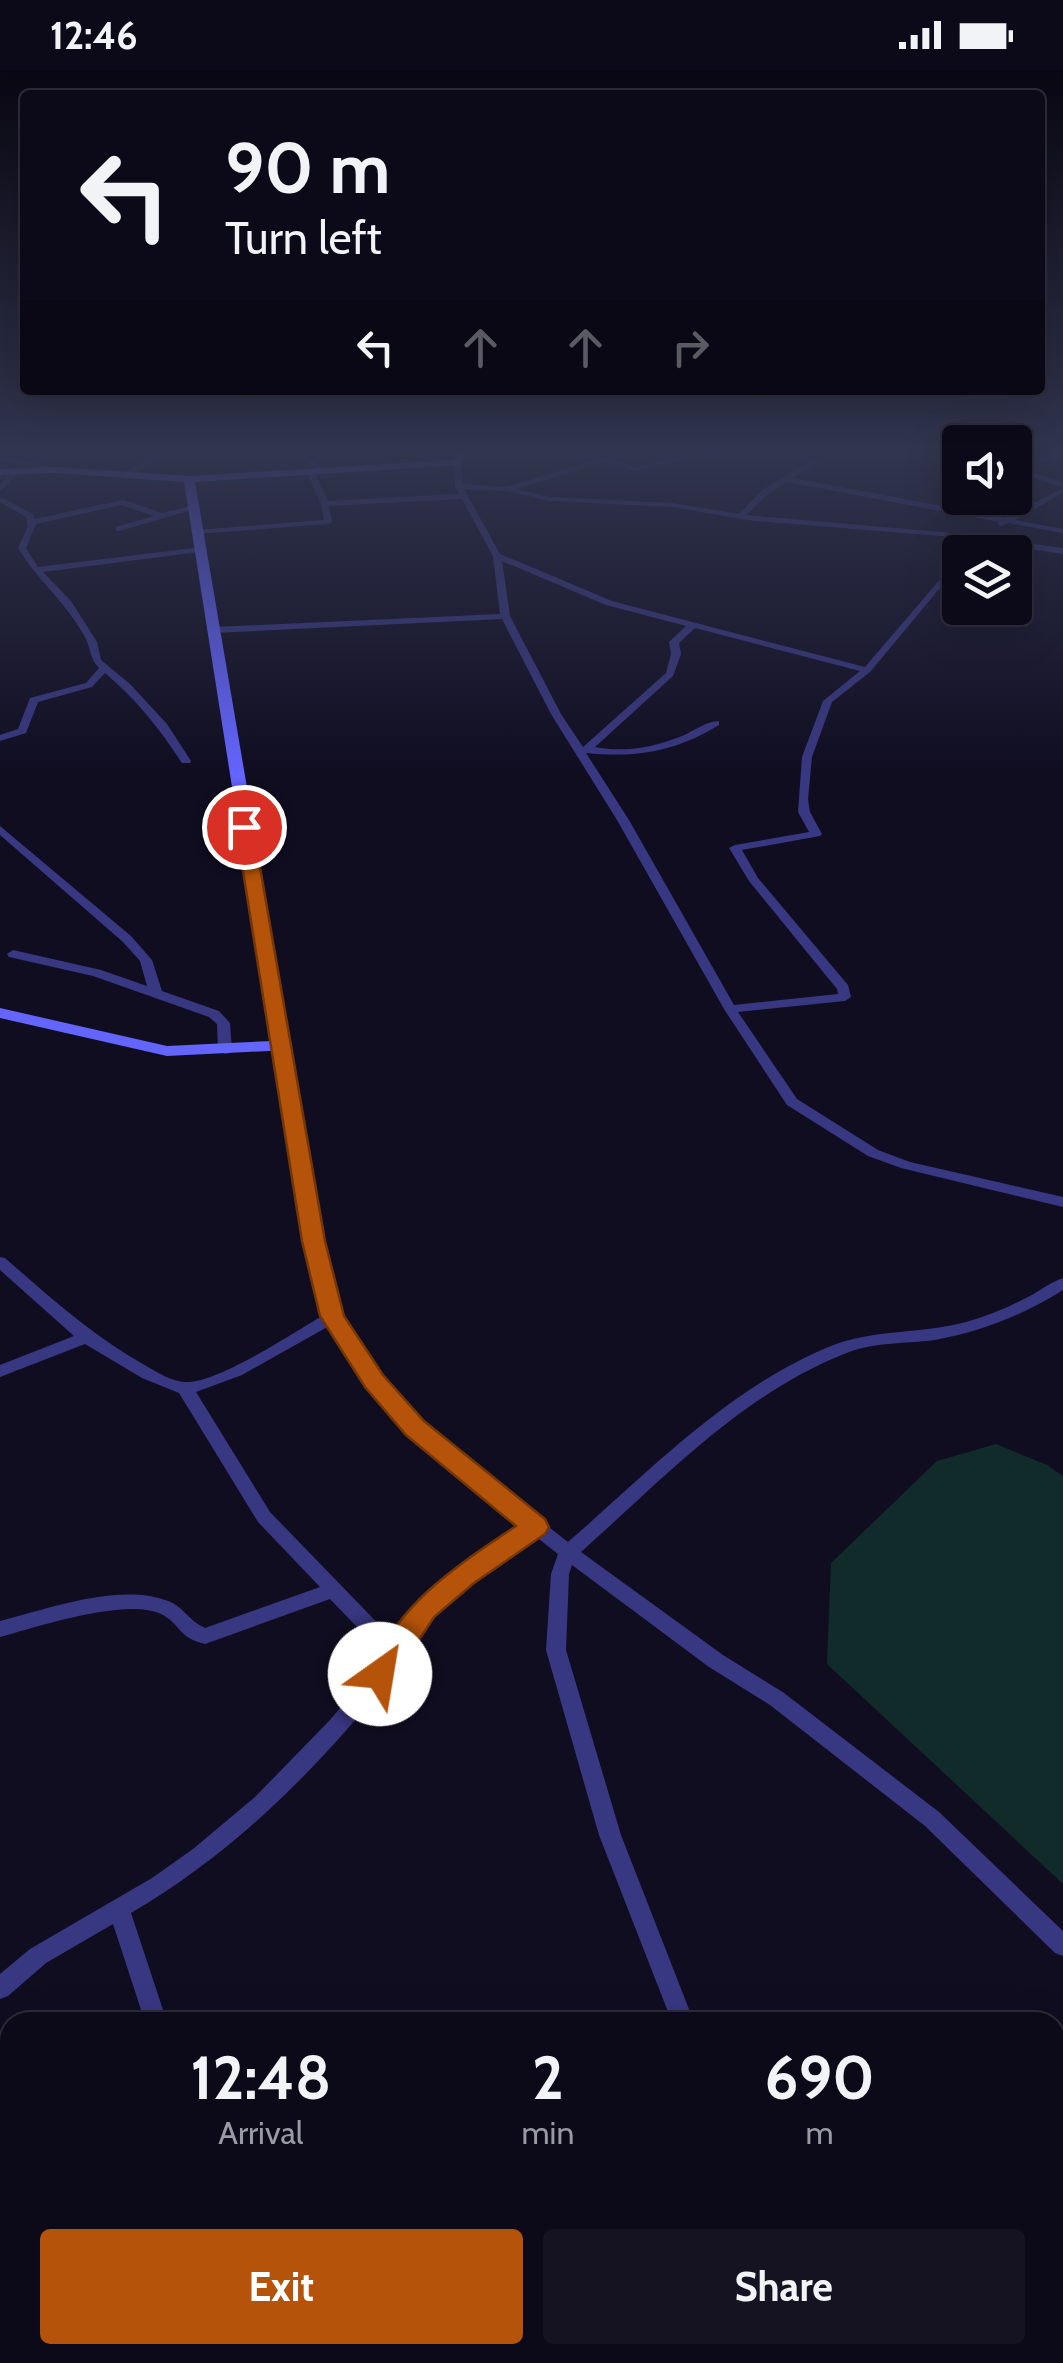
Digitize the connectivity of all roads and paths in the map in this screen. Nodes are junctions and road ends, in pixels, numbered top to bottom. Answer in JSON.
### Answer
{"nodes":[{"id":1,"x":30,"y":560,"type":"edge"},
{"id":2,"x":117,"y":560,"type":"edge"},
{"id":3,"x":201,"y":560,"type":"edge"},
{"id":4,"x":498,"y":560,"type":"edge"},
{"id":5,"x":506,"y":560,"type":"edge"},
{"id":6,"x":36,"y":570,"type":"junction"},
{"id":7,"x":942,"y":580,"type":"edge"},
{"id":8,"x":505,"y":616,"type":"junction"},
{"id":9,"x":692,"y":625,"type":"junction"},
{"id":10,"x":214,"y":630,"type":"junction"},
{"id":11,"x":104,"y":668,"type":"junction"},
{"id":12,"x":867,"y":670,"type":"junction"},
{"id":13,"x":715,"y":723,"type":"dead end"},
{"id":14,"x":0,"y":738,"type":"edge"},
{"id":15,"x":583,"y":750,"type":"junction"},
{"id":16,"x":186,"y":760,"type":"dead end"},
{"id":17,"x":0,"y":828,"type":"edge"},
{"id":18,"x":13,"y":954,"type":"dead end"},
{"id":19,"x":156,"y":993,"type":"junction"},
{"id":20,"x":730,"y":1010,"type":"junction"},
{"id":21,"x":0,"y":1013,"type":"edge"},
{"id":22,"x":282,"y":1046,"type":"junction"},
{"id":23,"x":225,"y":1050,"type":"junction"},
{"id":24,"x":1063,"y":1202,"type":"edge"},
{"id":25,"x":0,"y":1262,"type":"edge"},
{"id":26,"x":1063,"y":1283,"type":"edge"},
{"id":27,"x":332,"y":1316,"type":"junction"},
{"id":28,"x":86,"y":1337,"type":"junction"},
{"id":29,"x":0,"y":1371,"type":"edge"},
{"id":30,"x":185,"y":1388,"type":"junction"},
{"id":31,"x":536,"y":1527,"type":"junction"},
{"id":32,"x":568,"y":1552,"type":"junction"},
{"id":33,"x":333,"y":1590,"type":"junction"},
{"id":34,"x":0,"y":1629,"type":"edge"},
{"id":35,"x":394,"y":1654,"type":"junction"},
{"id":36,"x":118,"y":1910,"type":"junction"},
{"id":37,"x":1063,"y":1946,"type":"edge"},
{"id":38,"x":0,"y":1988,"type":"edge"},
{"id":39,"x":153,"y":2012,"type":"edge"},
{"id":40,"x":679,"y":2012,"type":"edge"}],
"edges":[{"from":1,"to":6,"type":"street"},
{"from":2,"to":6,"type":"street"},
{"from":3,"to":10,"type":"street"},
{"from":4,"to":8,"type":"street"},
{"from":5,"to":9,"type":"street"},
{"from":6,"to":11,"type":"street"},
{"from":7,"to":12,"type":"street"},
{"from":8,"to":10,"type":"street"},
{"from":8,"to":15,"type":"street"},
{"from":9,"to":12,"type":"street"},
{"from":9,"to":15,"type":"street"},
{"from":10,"to":22,"type":"street"},
{"from":11,"to":14,"type":"street"},
{"from":11,"to":16,"type":"street"},
{"from":12,"to":20,"type":"street"},
{"from":13,"to":15,"type":"street"},
{"from":15,"to":20,"type":"street"},
{"from":17,"to":19,"type":"street"},
{"from":18,"to":19,"type":"street"},
{"from":19,"to":23,"type":"street"},
{"from":20,"to":24,"type":"street"},
{"from":21,"to":23,"type":"street"},
{"from":22,"to":23,"type":"street"},
{"from":22,"to":27,"type":"street"},
{"from":25,"to":28,"type":"street"},
{"from":26,"to":32,"type":"street"},
{"from":27,"to":30,"type":"street"},
{"from":27,"to":31,"type":"street"},
{"from":28,"to":29,"type":"street"},
{"from":28,"to":30,"type":"street"},
{"from":30,"to":33,"type":"street"},
{"from":31,"to":32,"type":"street"},
{"from":31,"to":35,"type":"street"},
{"from":32,"to":37,"type":"street"},
{"from":32,"to":40,"type":"street"},
{"from":33,"to":34,"type":"street"},
{"from":33,"to":35,"type":"street"},
{"from":35,"to":36,"type":"street"},
{"from":36,"to":38,"type":"street"},
{"from":36,"to":39,"type":"street"}]}
